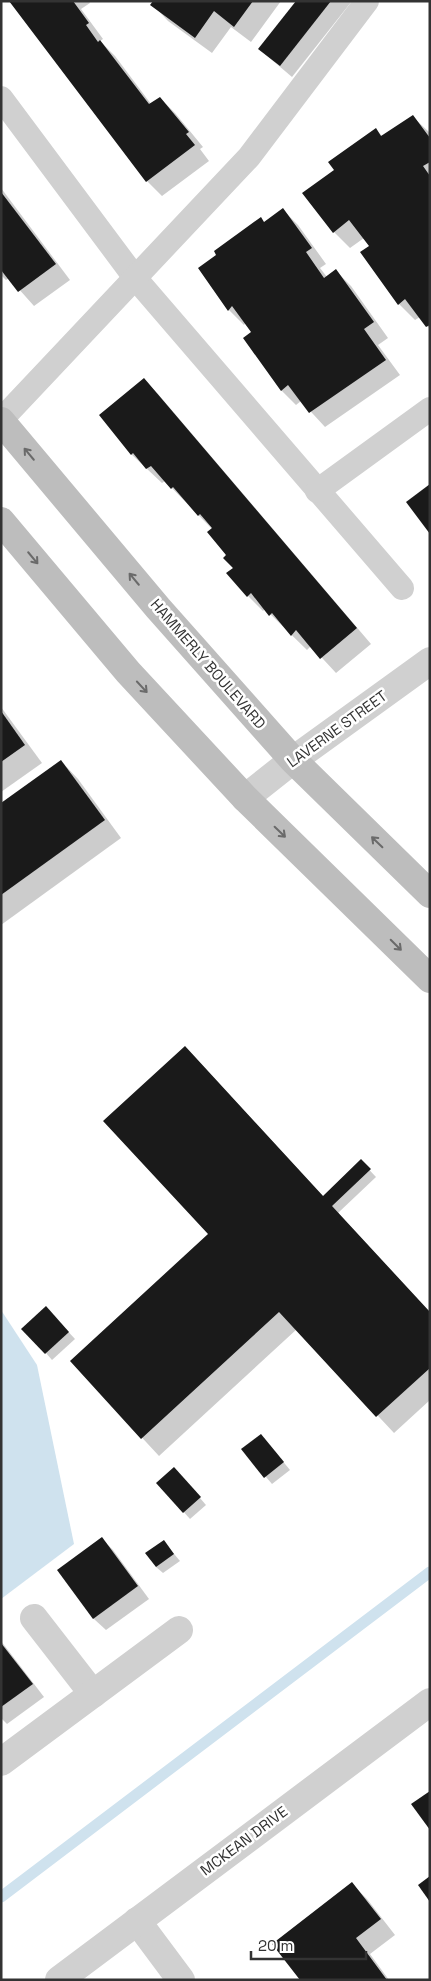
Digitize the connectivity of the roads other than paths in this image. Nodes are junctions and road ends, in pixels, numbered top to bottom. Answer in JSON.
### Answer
{"nodes":[{"id":1,"x":367,"y":1,"type":"edge"},
{"id":2,"x":1,"y":98,"type":"edge"},
{"id":3,"x":136,"y":279,"type":"junction"},
{"id":4,"x":430,"y":409,"type":"edge"},
{"id":5,"x":1,"y":421,"type":"edge"},
{"id":6,"x":317,"y":491,"type":"junction"},
{"id":7,"x":1,"y":521,"type":"edge"},
{"id":8,"x":402,"y":588,"type":"dead end"},
{"id":9,"x":430,"y":661,"type":"edge"},
{"id":10,"x":293,"y":760,"type":"junction"},
{"id":11,"x":245,"y":798,"type":"junction"},
{"id":12,"x":430,"y":894,"type":"edge"},
{"id":13,"x":430,"y":979,"type":"edge"},
{"id":14,"x":34,"y":1618,"type":"dead end"},
{"id":15,"x":179,"y":1630,"type":"dead end"},
{"id":16,"x":93,"y":1694,"type":"junction"},
{"id":17,"x":430,"y":1702,"type":"edge"},
{"id":18,"x":1,"y":1762,"type":"edge"},
{"id":19,"x":137,"y":1921,"type":"junction"},
{"id":20,"x":59,"y":1980,"type":"edge"},
{"id":21,"x":181,"y":1980,"type":"edge"}],
"edges":[{"from":1,"to":3,"type":"lane"},
{"from":2,"to":3,"type":"lane"},
{"from":3,"to":5,"type":"lane"},
{"from":3,"to":6,"type":"lane"},
{"from":4,"to":6,"type":"lane"},
{"from":10,"to":5,"type":"main road","name":"HAMMERLY BOULEVARD","one_way":true},
{"from":6,"to":8,"type":"lane"},
{"from":7,"to":11,"type":"main road","one_way":true},
{"from":9,"to":10,"type":"street","name":"LAVERNE STREET"},
{"from":10,"to":11,"type":"street","name":"LAVERNE STREET"},
{"from":12,"to":10,"type":"main road","name":"HAMMERLY BOULEVARD","one_way":true},
{"from":11,"to":13,"type":"main road","one_way":true},
{"from":14,"to":16,"type":"street"},
{"from":15,"to":16,"type":"street"},
{"from":16,"to":18,"type":"street"},
{"from":17,"to":19,"type":"street","name":"MCKEAN DRIVE"},
{"from":19,"to":20,"type":"street","name":"MCKEAN DRIVE"},
{"from":19,"to":21,"type":"street"}]}
